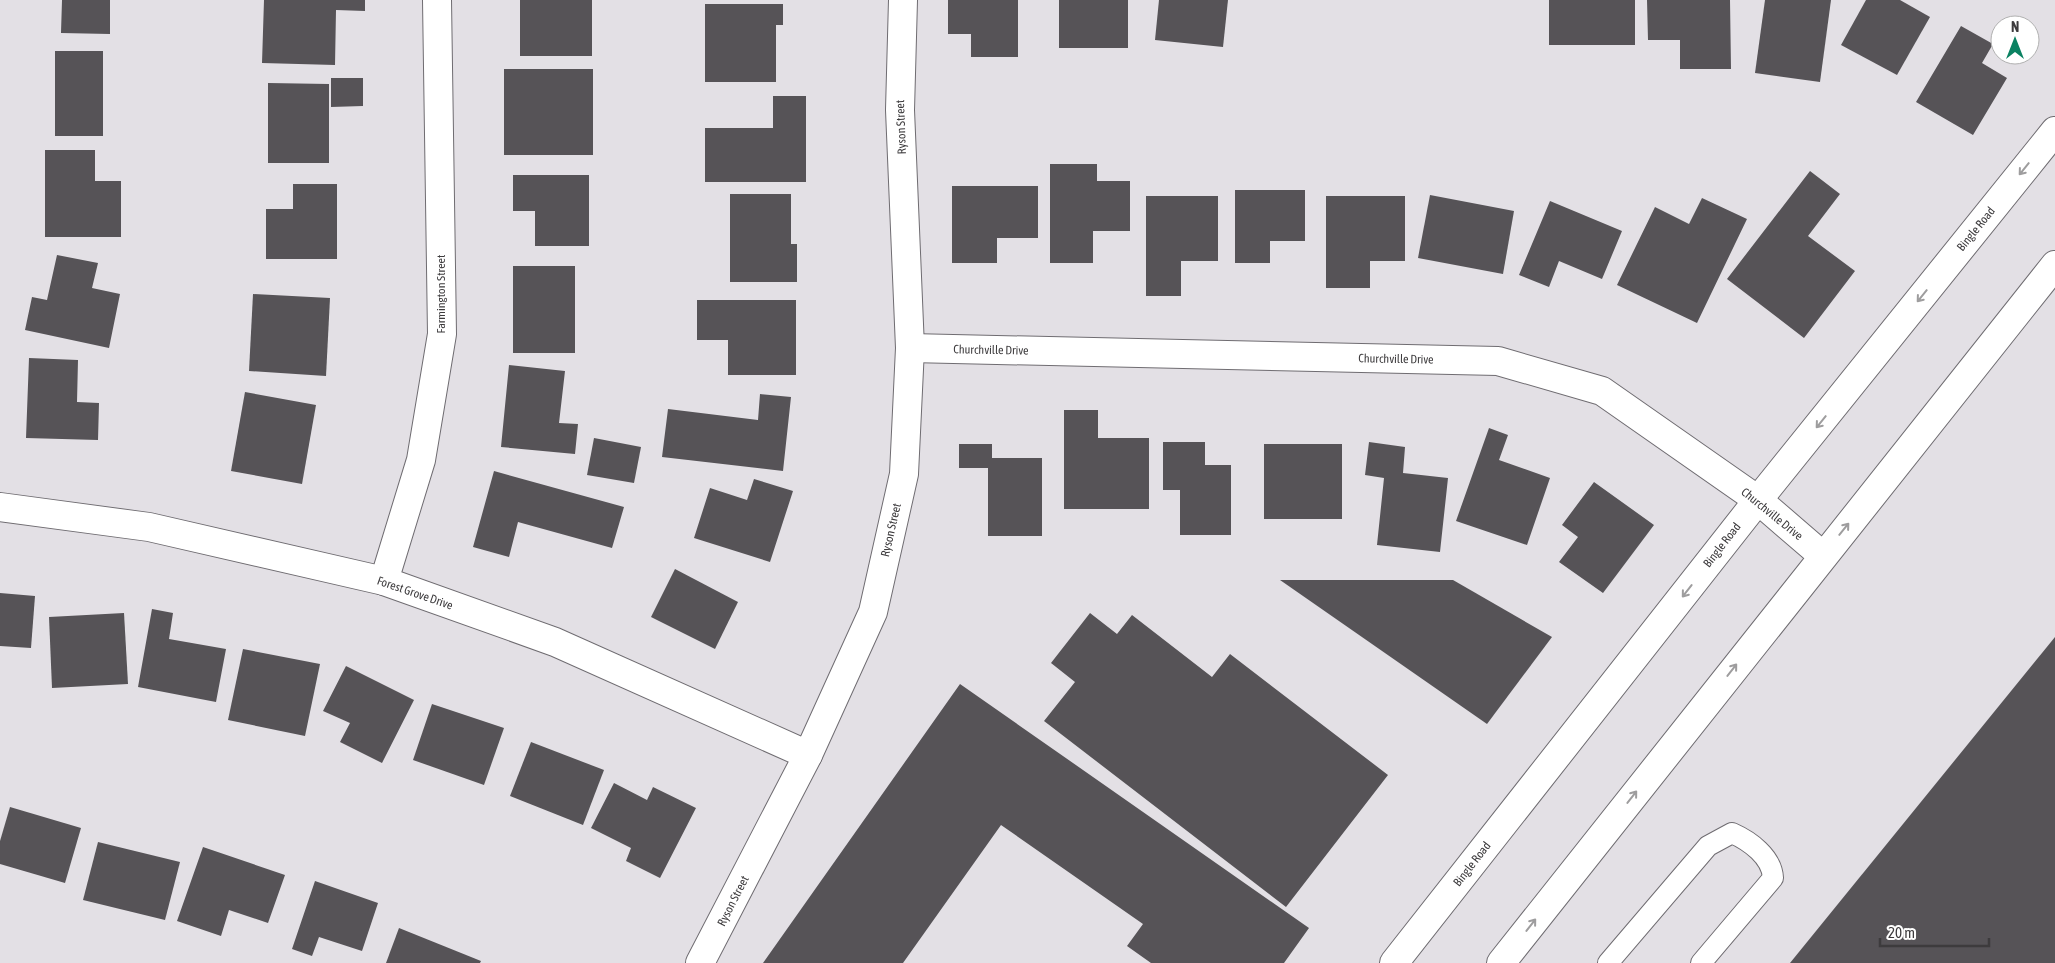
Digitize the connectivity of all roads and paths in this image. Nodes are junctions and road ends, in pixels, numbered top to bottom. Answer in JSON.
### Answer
{"nodes":[{"id":1,"x":437,"y":0,"type":"edge"},
{"id":2,"x":903,"y":0,"type":"edge"},
{"id":3,"x":2055,"y":131,"type":"edge"},
{"id":4,"x":2055,"y":265,"type":"edge"},
{"id":5,"x":910,"y":348,"type":"junction"},
{"id":6,"x":1758,"y":500,"type":"junction"},
{"id":7,"x":0,"y":507,"type":"edge"},
{"id":8,"x":1823,"y":556,"type":"junction"},
{"id":9,"x":384,"y":581,"type":"junction"},
{"id":10,"x":808,"y":755,"type":"junction"},
{"id":11,"x":700,"y":963,"type":"edge"},
{"id":12,"x":1394,"y":963,"type":"edge"},
{"id":13,"x":1500,"y":963,"type":"edge"},
{"id":14,"x":1608,"y":963,"type":"edge"},
{"id":15,"x":1702,"y":963,"type":"edge"}],
"edges":[{"from":1,"to":9,"type":"street","name":"Farmington Street"},
{"from":2,"to":5,"type":"street","name":"Ryson Street"},
{"from":3,"to":6,"type":"street","name":"Bingle Road","one_way":true},
{"from":8,"to":4,"type":"street","one_way":true},
{"from":5,"to":6,"type":"street","name":"Churchville Drive"},
{"from":5,"to":10,"type":"street","name":"Ryson Street"},
{"from":6,"to":8,"type":"street","name":"Churchville Drive"},
{"from":6,"to":12,"type":"street","name":"Bingle Road","one_way":true},
{"from":7,"to":9,"type":"street","name":"Forest Grove Drive"},
{"from":13,"to":8,"type":"street","one_way":true},
{"from":9,"to":10,"type":"street","name":"Forest Grove Drive"},
{"from":10,"to":11,"type":"street","name":"Ryson Street"},
{"from":14,"to":15,"type":"lane"}]}
